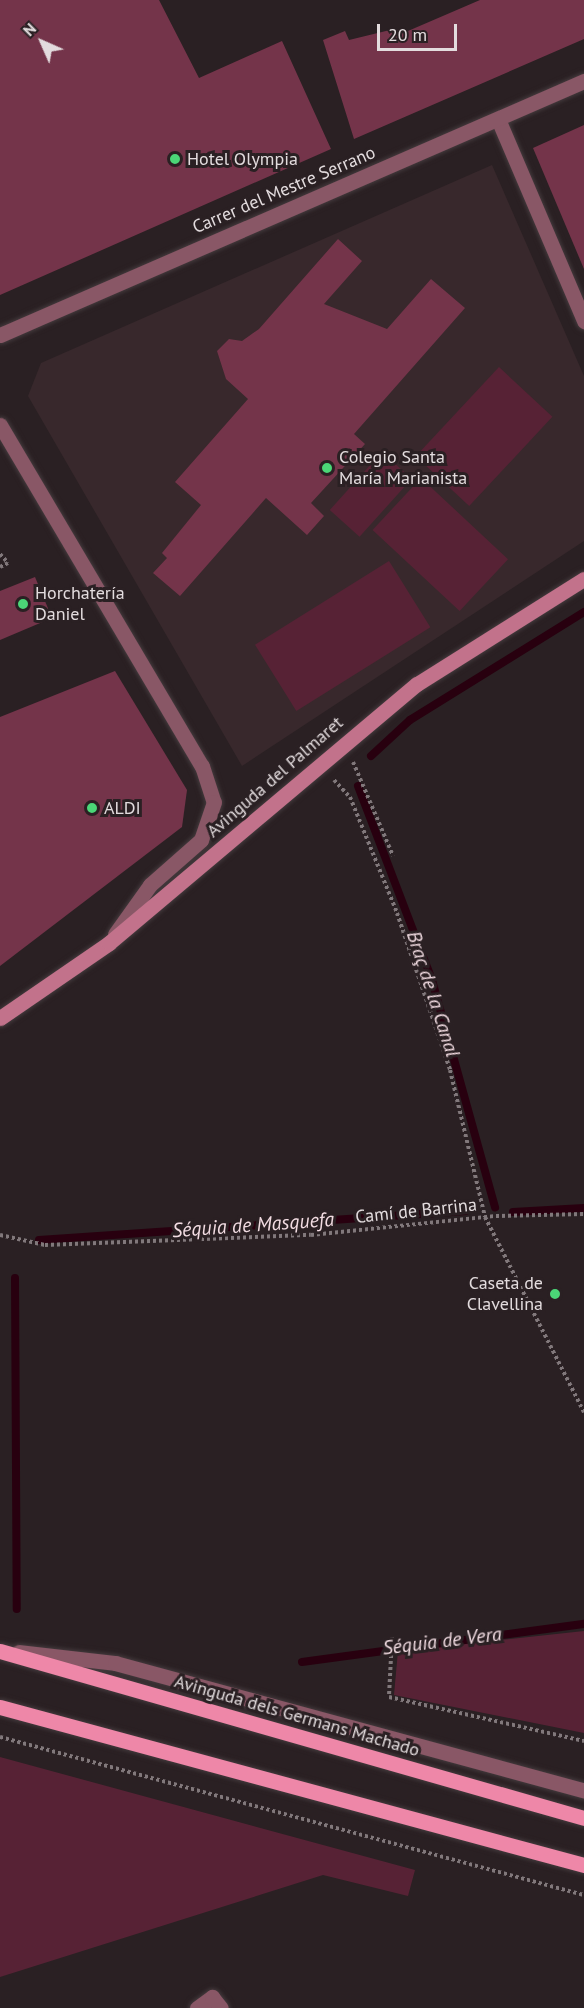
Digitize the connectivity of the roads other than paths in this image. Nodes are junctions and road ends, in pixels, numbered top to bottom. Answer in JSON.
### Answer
{"nodes":[{"id":1,"x":584,"y":81,"type":"edge"},
{"id":2,"x":498,"y":119,"type":"junction"},
{"id":3,"x":584,"y":321,"type":"edge"},
{"id":4,"x":0,"y":335,"type":"edge"},
{"id":5,"x":0,"y":425,"type":"edge"},
{"id":6,"x":584,"y":579,"type":"edge"},
{"id":7,"x":109,"y":943,"type":"junction"},
{"id":8,"x":0,"y":1018,"type":"edge"},
{"id":9,"x":0,"y":1651,"type":"edge"},
{"id":10,"x":0,"y":1707,"type":"edge"},
{"id":11,"x":584,"y":1790,"type":"edge"},
{"id":12,"x":584,"y":1818,"type":"edge"},
{"id":13,"x":584,"y":1865,"type":"edge"},
{"id":14,"x":216,"y":2002,"type":"edge"},
{"id":15,"x":197,"y":2008,"type":"edge"}],
"edges":[{"from":1,"to":2,"type":"street","name":"Carrer del Mestre Serrano"},
{"from":2,"to":3,"type":"street"},
{"from":2,"to":4,"type":"street","name":"Carrer del Mestre Serrano"},
{"from":5,"to":7,"type":"street"},
{"from":6,"to":7,"type":"main road","name":"Avinguda del Palmaret"},
{"from":7,"to":8,"type":"main road","name":"Avinguda del Palmaret"},
{"from":9,"to":11,"type":"street","name":"Avinguda dels Germans Machado"},
{"from":9,"to":12,"type":"main road","name":"Avinguda dels Germans Machado"},
{"from":10,"to":13,"type":"main road"},
{"from":14,"to":15,"type":"street"}]}
